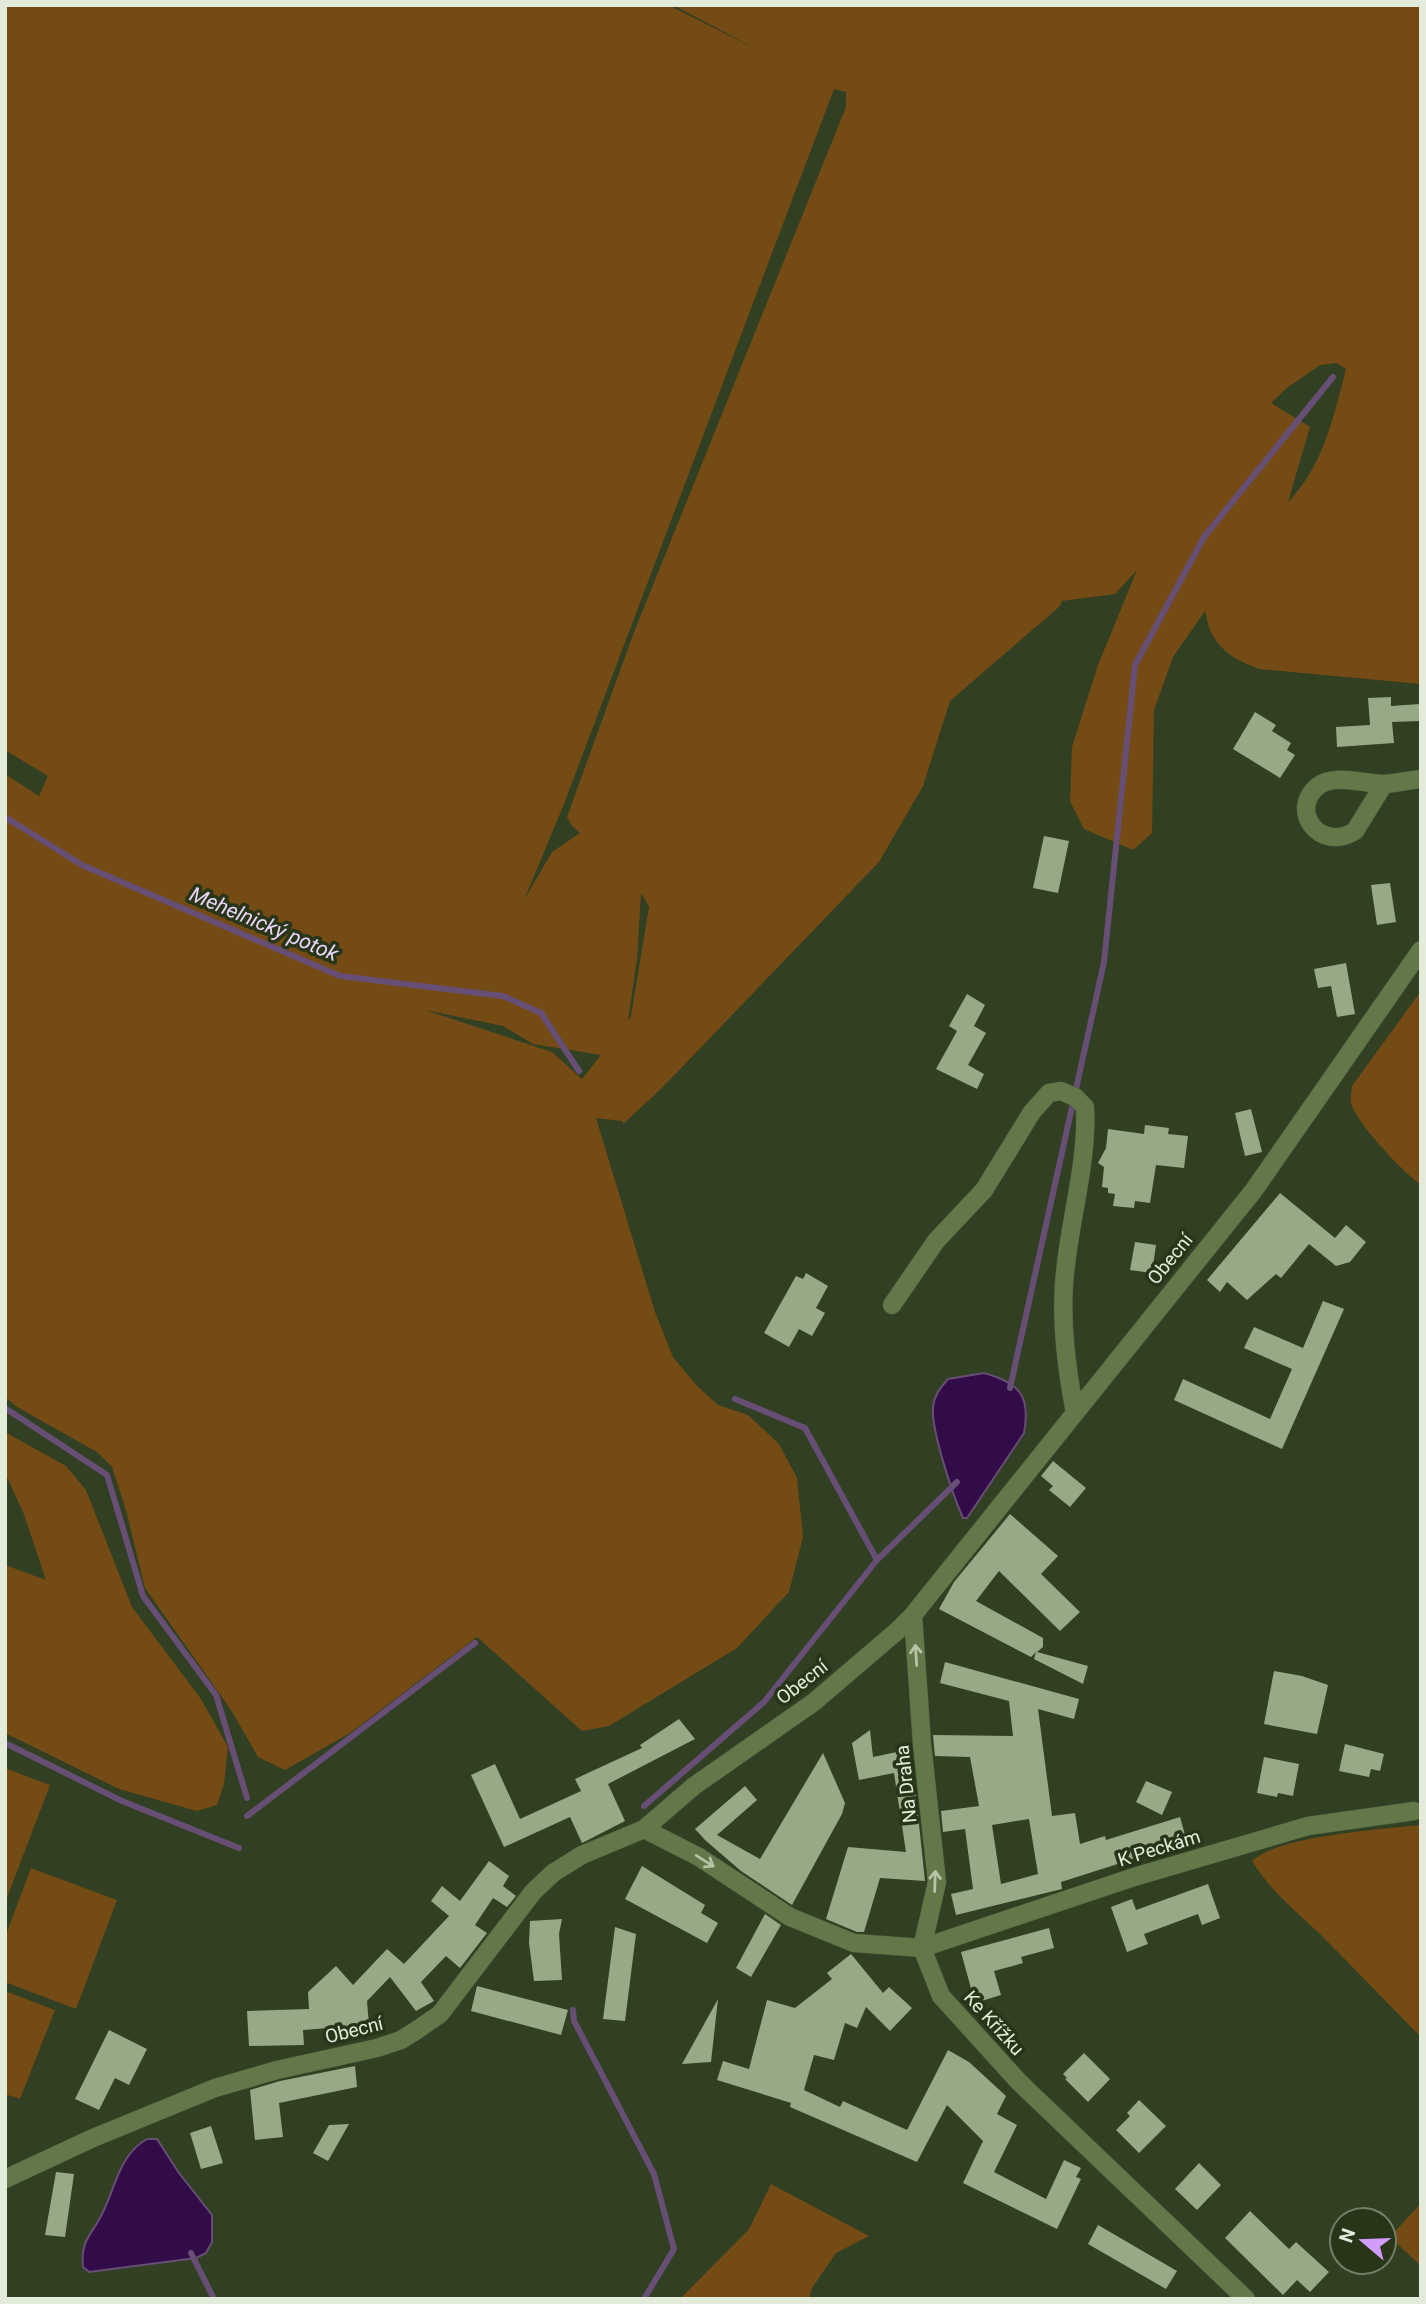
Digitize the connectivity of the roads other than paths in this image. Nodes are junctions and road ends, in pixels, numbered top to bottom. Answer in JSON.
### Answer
{"nodes":[{"id":1,"x":1421,"y":779,"type":"edge"},
{"id":2,"x":1384,"y":784,"type":"dead end"},
{"id":3,"x":1421,"y":950,"type":"edge"},
{"id":4,"x":892,"y":1305,"type":"dead end"},
{"id":5,"x":1075,"y":1413,"type":"junction"},
{"id":6,"x":914,"y":1615,"type":"junction"},
{"id":7,"x":1414,"y":1811,"type":"dead end"},
{"id":8,"x":644,"y":1829,"type":"junction"},
{"id":9,"x":922,"y":1948,"type":"junction"},
{"id":10,"x":5,"y":2179,"type":"edge"},
{"id":11,"x":1246,"y":2299,"type":"edge"}],
"edges":[{"from":1,"to":2,"type":"street"},
{"from":3,"to":5,"type":"street","name":"Obecní"},
{"from":4,"to":5,"type":"street"},
{"from":5,"to":6,"type":"street","name":"Obecní"},
{"from":6,"to":8,"type":"street","name":"Obecní"},
{"from":9,"to":6,"type":"street","name":"Na Draha","one_way":true},
{"from":7,"to":9,"type":"street","name":"K Peckám"},
{"from":8,"to":9,"type":"street","one_way":true},
{"from":8,"to":10,"type":"street","name":"Obecní"},
{"from":9,"to":11,"type":"street","name":"Ke Křížku"}]}
